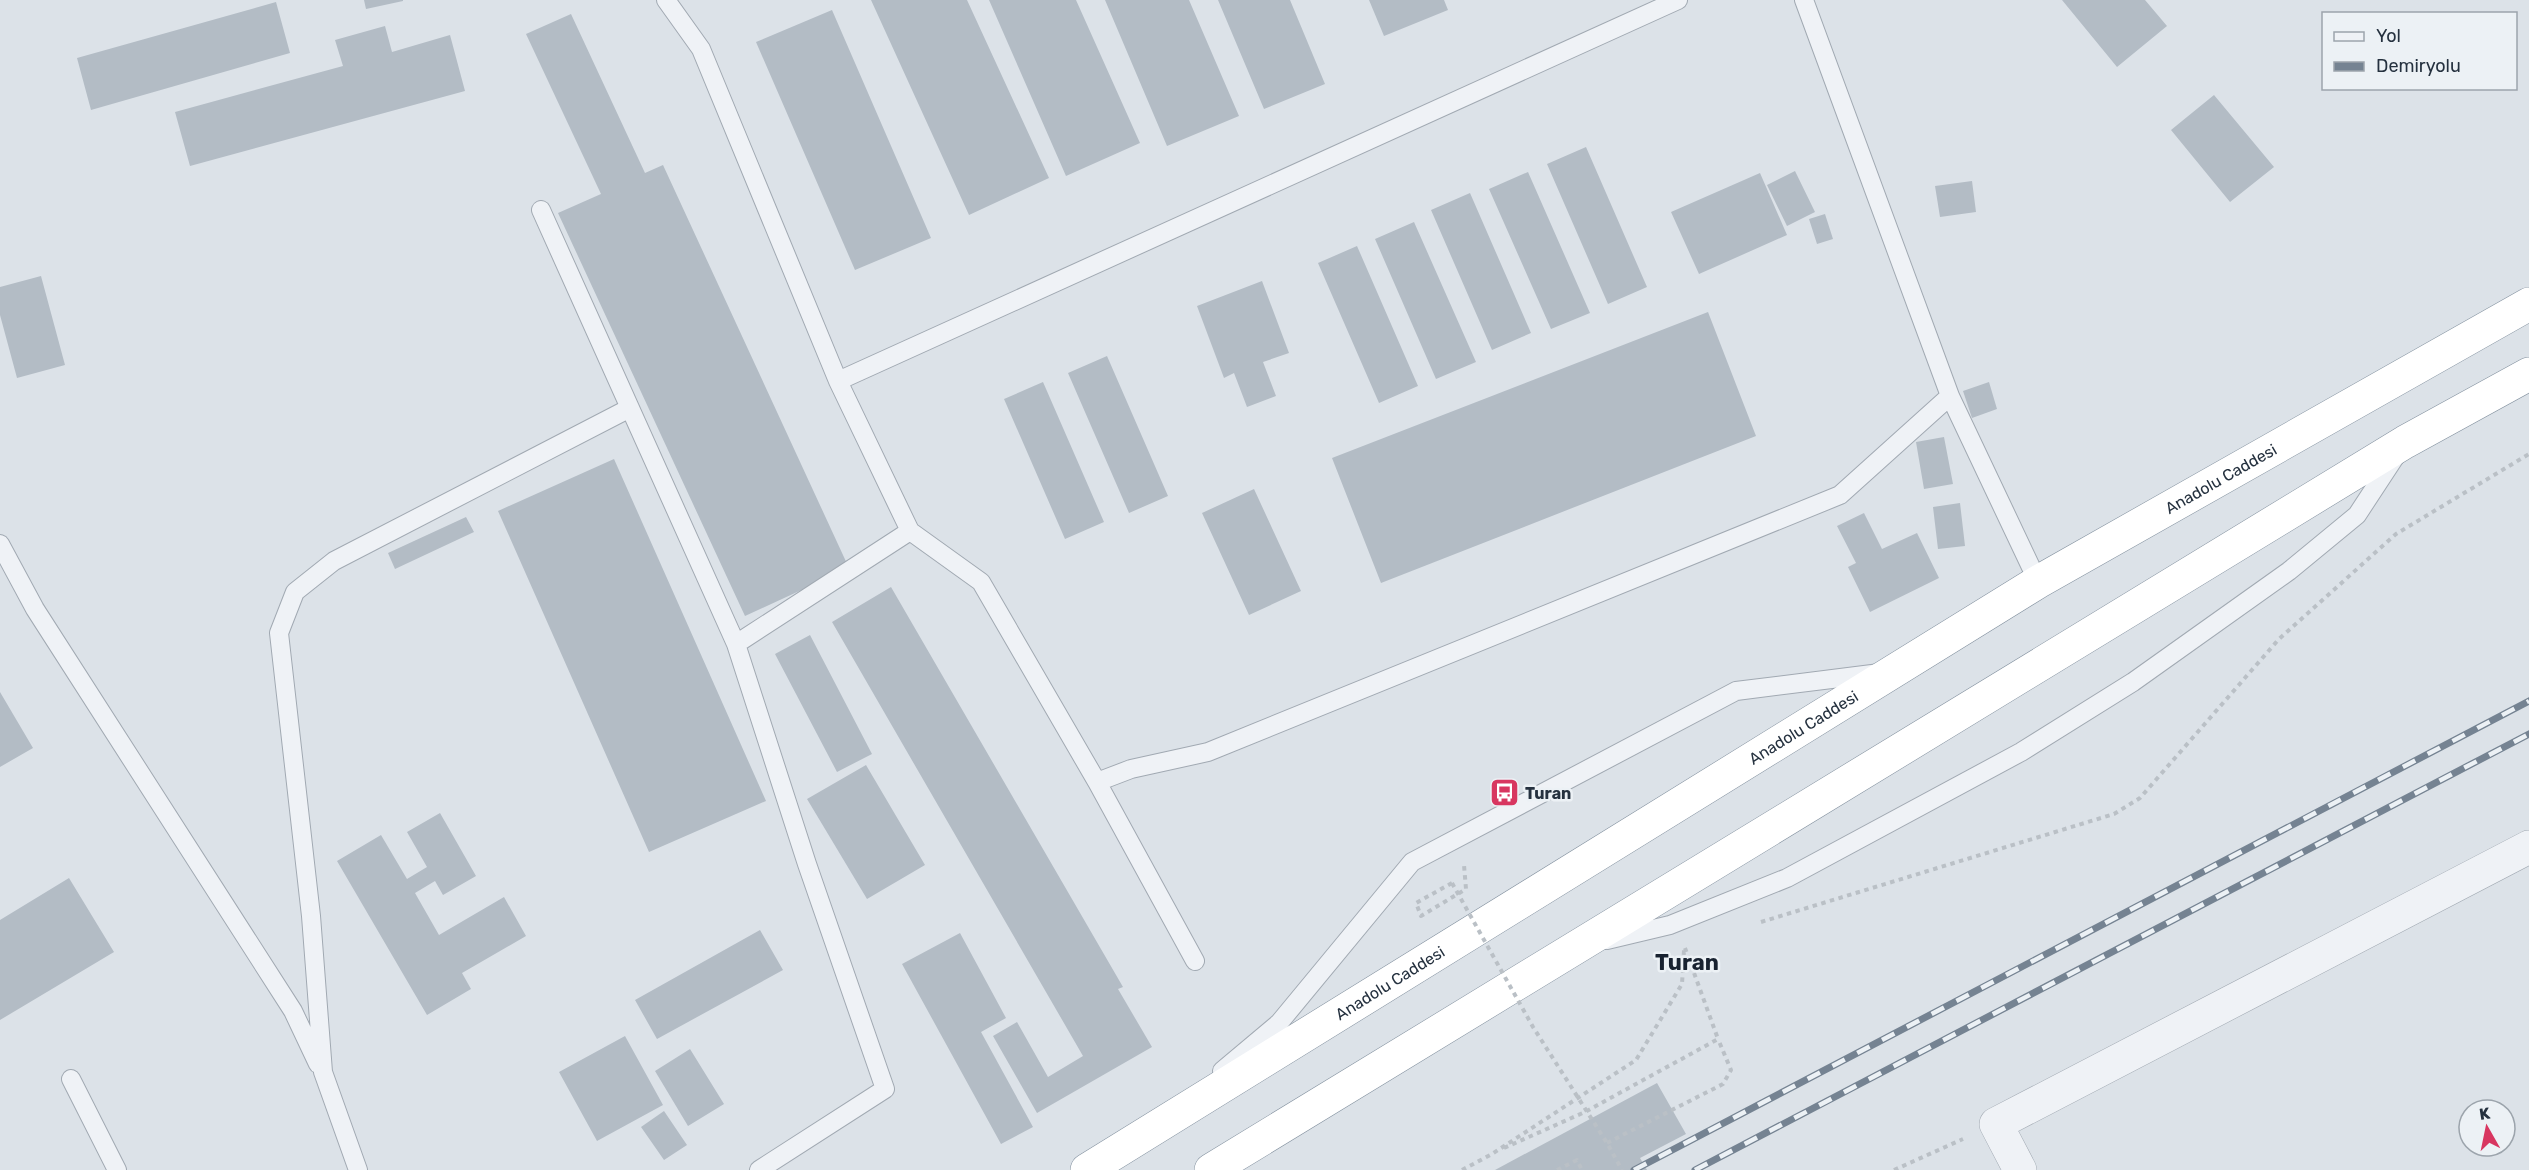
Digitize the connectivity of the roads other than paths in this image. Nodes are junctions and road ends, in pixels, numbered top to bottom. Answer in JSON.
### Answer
{"nodes":[{"id":1,"x":666,"y":0,"type":"edge"},
{"id":2,"x":1678,"y":0,"type":"edge"},
{"id":3,"x":1804,"y":0,"type":"edge"},
{"id":4,"x":541,"y":210,"type":"dead end"},
{"id":5,"x":2529,"y":304,"type":"edge"},
{"id":6,"x":2529,"y":374,"type":"edge"},
{"id":7,"x":838,"y":381,"type":"junction"},
{"id":8,"x":1950,"y":396,"type":"junction"},
{"id":9,"x":630,"y":408,"type":"junction"},
{"id":10,"x":2405,"y":442,"type":"junction"},
{"id":11,"x":910,"y":531,"type":"junction"},
{"id":12,"x":0,"y":544,"type":"edge"},
{"id":13,"x":2038,"y":582,"type":"junction"},
{"id":14,"x":736,"y":644,"type":"junction"},
{"id":15,"x":1897,"y":670,"type":"junction"},
{"id":16,"x":1097,"y":782,"type":"junction"},
{"id":17,"x":2529,"y":848,"type":"edge"},
{"id":18,"x":1573,"y":948,"type":"junction"},
{"id":19,"x":1195,"y":961,"type":"dead end"},
{"id":20,"x":323,"y":1072,"type":"junction"},
{"id":21,"x":71,"y":1079,"type":"dead end"},
{"id":22,"x":1154,"y":1129,"type":"junction"},
{"id":23,"x":117,"y":1170,"type":"edge"},
{"id":24,"x":357,"y":1170,"type":"edge"},
{"id":25,"x":759,"y":1170,"type":"edge"},
{"id":26,"x":1088,"y":1170,"type":"edge"},
{"id":27,"x":1211,"y":1170,"type":"edge"},
{"id":28,"x":2020,"y":1170,"type":"edge"}],
"edges":[{"from":1,"to":7,"type":"lane"},
{"from":2,"to":7,"type":"lane"},
{"from":3,"to":8,"type":"lane"},
{"from":4,"to":9,"type":"lane"},
{"from":5,"to":13,"type":"highway","name":"Anadolu Caddesi"},
{"from":6,"to":10,"type":"highway"},
{"from":7,"to":11,"type":"lane"},
{"from":8,"to":13,"type":"lane"},
{"from":8,"to":16,"type":"lane"},
{"from":9,"to":14,"type":"lane"},
{"from":9,"to":20,"type":"lane"},
{"from":10,"to":18,"type":"highway"},
{"from":10,"to":18,"type":"lane"},
{"from":11,"to":14,"type":"lane"},
{"from":11,"to":16,"type":"lane"},
{"from":12,"to":20,"type":"lane"},
{"from":13,"to":15,"type":"highway","name":"Anadolu Caddesi"},
{"from":14,"to":25,"type":"lane"},
{"from":15,"to":22,"type":"highway","name":"Anadolu Caddesi"},
{"from":15,"to":22,"type":"lane"},
{"from":16,"to":19,"type":"lane"},
{"from":17,"to":28,"type":"street"},
{"from":18,"to":27,"type":"highway"},
{"from":20,"to":24,"type":"lane"},
{"from":21,"to":23,"type":"lane"},
{"from":22,"to":26,"type":"highway","name":"Anadolu Caddesi"}]}
